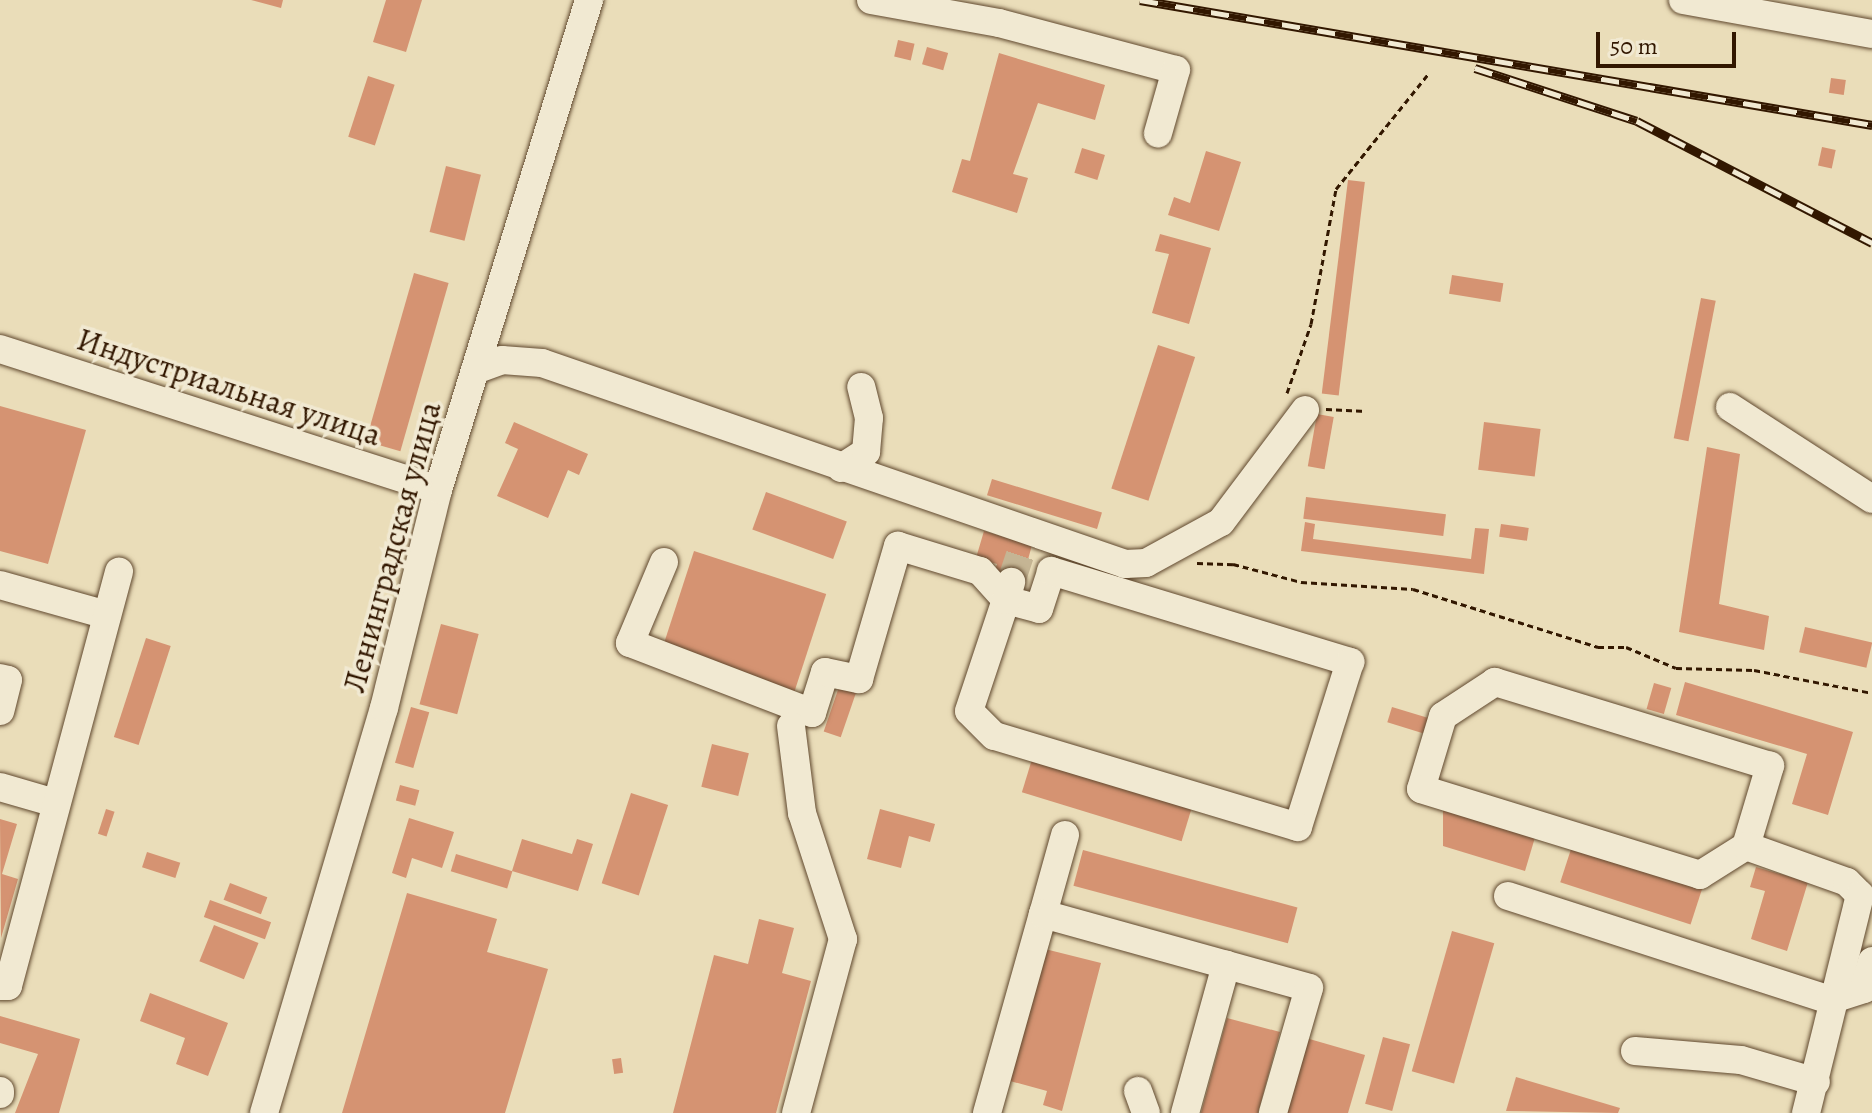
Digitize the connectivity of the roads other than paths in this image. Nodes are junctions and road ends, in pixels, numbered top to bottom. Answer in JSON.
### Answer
{"nodes":[{"id":1,"x":589,"y":0,"type":"edge"},
{"id":2,"x":871,"y":0,"type":"edge"},
{"id":3,"x":1683,"y":0,"type":"edge"},
{"id":4,"x":1872,"y":34,"type":"edge"},
{"id":5,"x":1158,"y":133,"type":"dead end"},
{"id":6,"x":0,"y":349,"type":"edge"},
{"id":7,"x":475,"y":370,"type":"junction"},
{"id":8,"x":861,"y":387,"type":"dead end"},
{"id":9,"x":1295,"y":405,"type":"road end"},
{"id":10,"x":1730,"y":407,"type":"dead end"},
{"id":11,"x":841,"y":468,"type":"junction"},
{"id":12,"x":438,"y":490,"type":"junction"},
{"id":13,"x":1872,"y":499,"type":"edge"},
{"id":14,"x":664,"y":562,"type":"dead end"},
{"id":15,"x":119,"y":572,"type":"dead end"},
{"id":16,"x":0,"y":585,"type":"edge"},
{"id":17,"x":1008,"y":591,"type":"junction"},
{"id":18,"x":107,"y":615,"type":"junction"},
{"id":19,"x":0,"y":678,"type":"edge"},
{"id":20,"x":0,"y":711,"type":"edge"},
{"id":21,"x":791,"y":726,"type":"dead end"},
{"id":22,"x":0,"y":787,"type":"edge"},
{"id":23,"x":55,"y":803,"type":"junction"},
{"id":24,"x":1065,"y":835,"type":"dead end"},
{"id":25,"x":1746,"y":846,"type":"junction"},
{"id":26,"x":1508,"y":896,"type":"dead end"},
{"id":27,"x":1043,"y":914,"type":"junction"},
{"id":28,"x":1872,"y":961,"type":"edge"},
{"id":29,"x":1226,"y":965,"type":"junction"},
{"id":30,"x":0,"y":986,"type":"edge"},
{"id":31,"x":1830,"y":1000,"type":"junction"},
{"id":32,"x":1635,"y":1051,"type":"dead end"},
{"id":33,"x":1816,"y":1082,"type":"junction"},
{"id":34,"x":264,"y":1113,"type":"edge"},
{"id":35,"x":796,"y":1113,"type":"edge"},
{"id":36,"x":987,"y":1113,"type":"edge"},
{"id":37,"x":1185,"y":1113,"type":"edge"},
{"id":38,"x":1273,"y":1113,"type":"edge"},
{"id":39,"x":1806,"y":1113,"type":"edge"}],
"edges":[{"from":1,"to":7,"type":"street","name":"Ленинградская улица"},
{"from":2,"to":5,"type":"street"},
{"from":3,"to":4,"type":"street"},
{"from":6,"to":12,"type":"street","name":"Индустриальная улица"},
{"from":7,"to":11,"type":"street"},
{"from":7,"to":12,"type":"street","name":"Ленинградская улица"},
{"from":8,"to":11,"type":"street"},
{"from":9,"to":11,"type":"street"},
{"from":10,"to":13,"type":"street"},
{"from":12,"to":34,"type":"street","name":"Ленинградская улица"},
{"from":14,"to":17,"type":"street"},
{"from":15,"to":18,"type":"street"},
{"from":16,"to":18,"type":"street"},
{"from":17,"to":17,"type":"street"},
{"from":18,"to":23,"type":"street"},
{"from":19,"to":20,"type":"street"},
{"from":21,"to":35,"type":"street"},
{"from":22,"to":23,"type":"street"},
{"from":23,"to":30,"type":"street"},
{"from":24,"to":27,"type":"street"},
{"from":25,"to":25,"type":"street"},
{"from":25,"to":31,"type":"street"},
{"from":26,"to":31,"type":"street"},
{"from":27,"to":29,"type":"street"},
{"from":27,"to":36,"type":"street"},
{"from":28,"to":31,"type":"street"},
{"from":29,"to":37,"type":"street"},
{"from":29,"to":38,"type":"street"},
{"from":31,"to":33,"type":"street"},
{"from":32,"to":33,"type":"street"},
{"from":33,"to":39,"type":"street"}]}
